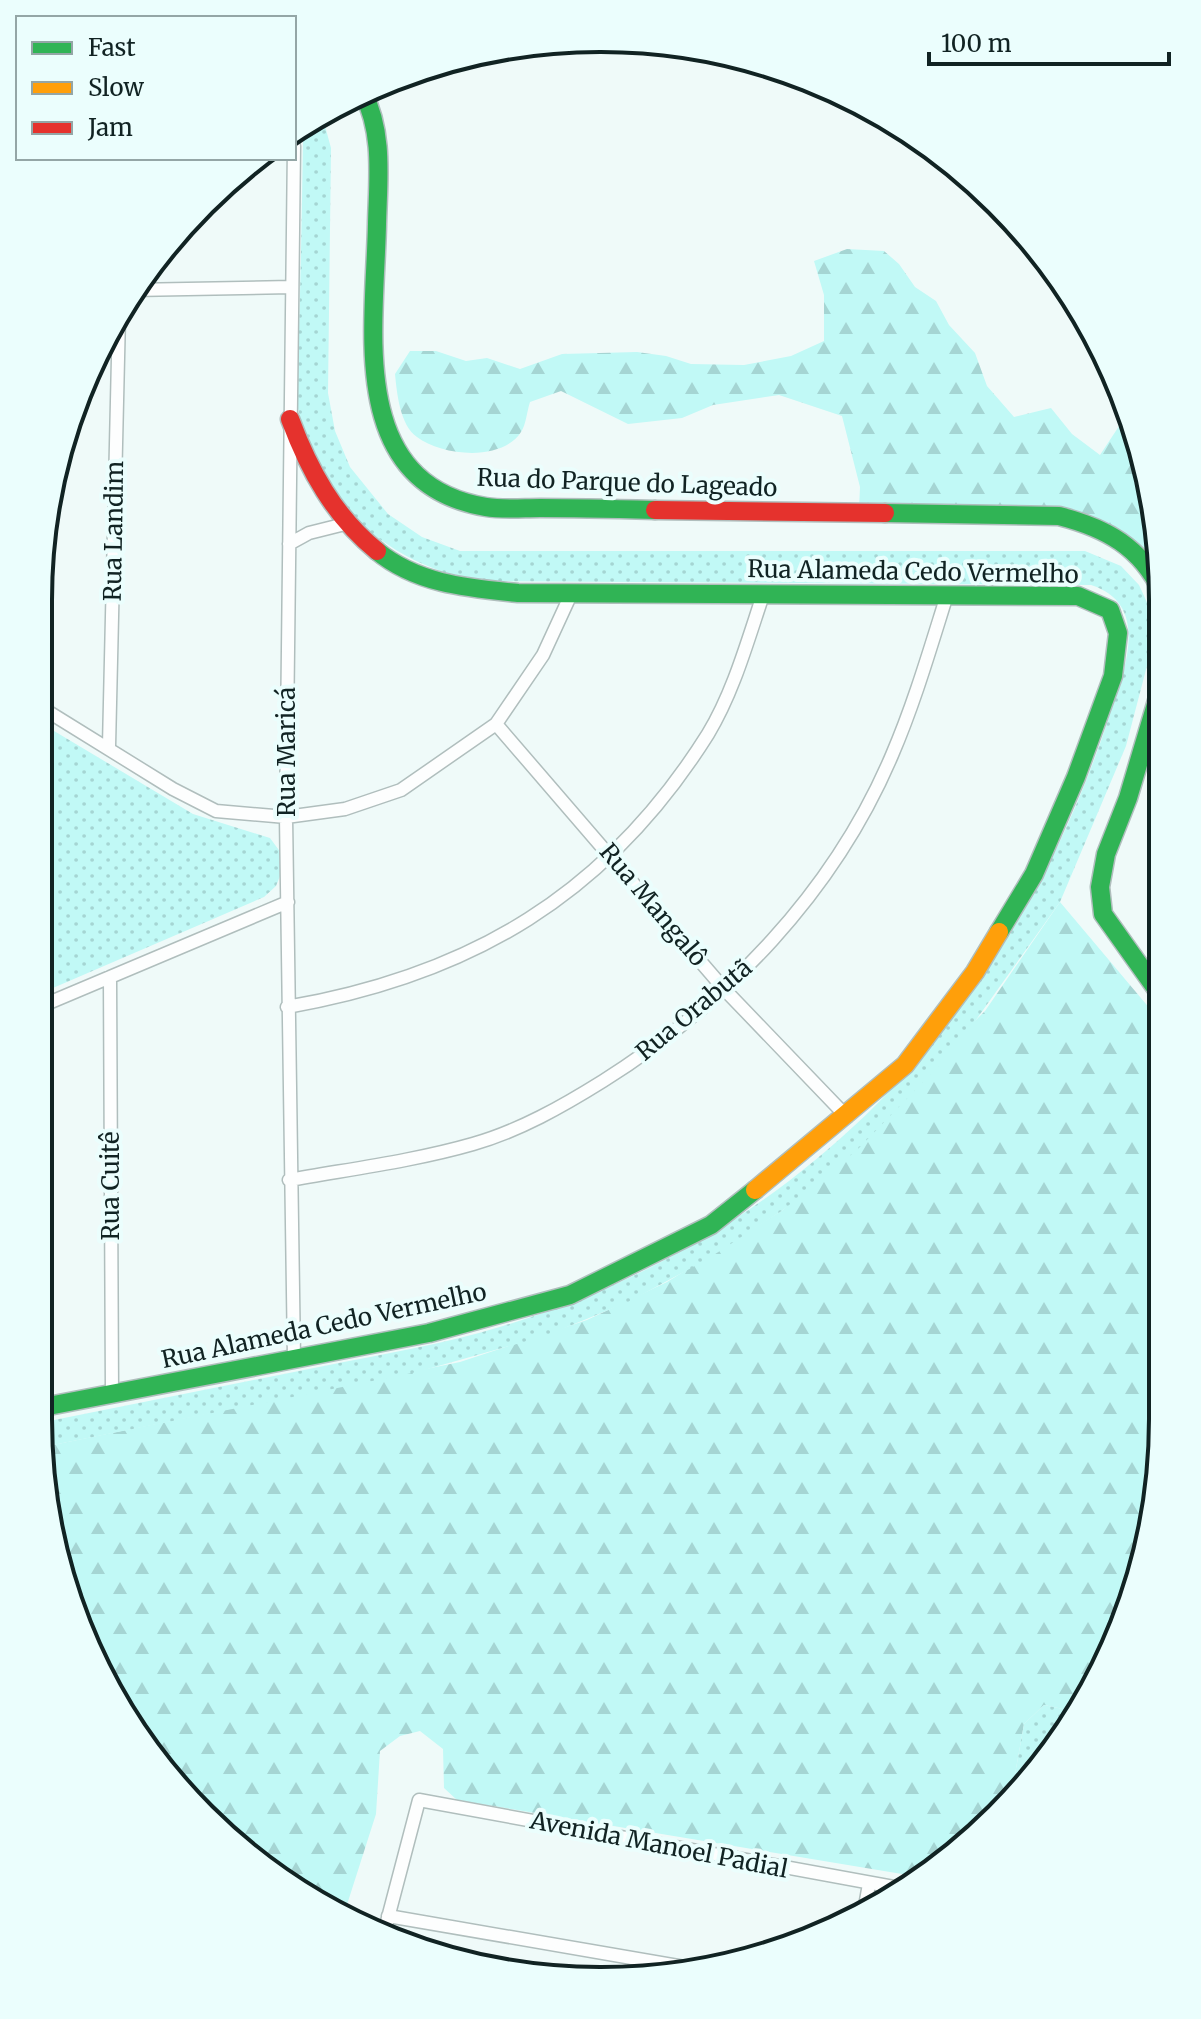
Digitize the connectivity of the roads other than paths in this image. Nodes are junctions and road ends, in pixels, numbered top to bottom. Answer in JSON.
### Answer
{"nodes":[{"id":1,"x":370,"y":104,"type":"edge"},
{"id":2,"x":296,"y":155,"type":"edge"},
{"id":3,"x":291,"y":287,"type":"junction"},
{"id":4,"x":149,"y":290,"type":"edge"},
{"id":5,"x":118,"y":339,"type":"edge"},
{"id":6,"x":290,"y":419,"type":"junction"},
{"id":7,"x":349,"y":523,"type":"junction"},
{"id":8,"x":289,"y":544,"type":"junction"},
{"id":9,"x":1148,"y":565,"type":"edge"},
{"id":10,"x":572,"y":592,"type":"junction"},
{"id":11,"x":764,"y":592,"type":"junction"},
{"id":12,"x":947,"y":595,"type":"junction"},
{"id":13,"x":52,"y":713,"type":"edge"},
{"id":14,"x":496,"y":724,"type":"junction"},
{"id":15,"x":1149,"y":728,"type":"edge"},
{"id":16,"x":109,"y":746,"type":"junction"},
{"id":17,"x":286,"y":817,"type":"junction"},
{"id":18,"x":611,"y":855,"type":"junction"},
{"id":19,"x":288,"y":902,"type":"junction"},
{"id":20,"x":110,"y":977,"type":"junction"},
{"id":21,"x":1149,"y":979,"type":"edge"},
{"id":22,"x":725,"y":990,"type":"junction"},
{"id":23,"x":52,"y":1002,"type":"edge"},
{"id":24,"x":287,"y":1007,"type":"junction"},
{"id":25,"x":847,"y":1117,"type":"junction"},
{"id":26,"x":289,"y":1180,"type":"junction"},
{"id":27,"x":294,"y":1359,"type":"junction"},
{"id":28,"x":112,"y":1394,"type":"junction"},
{"id":29,"x":52,"y":1405,"type":"edge"},
{"id":30,"x":869,"y":1884,"type":"junction"},
{"id":31,"x":887,"y":1886,"type":"edge"},
{"id":32,"x":866,"y":1898,"type":"edge"},
{"id":33,"x":388,"y":1916,"type":"junction"},
{"id":34,"x":386,"y":1923,"type":"edge"},
{"id":35,"x":662,"y":1963,"type":"edge"}],
"edges":[{"from":1,"to":9,"type":"street","name":"Rua do Parque do Lageado"},
{"from":2,"to":3,"type":"street","name":"Rua Maricá"},
{"from":3,"to":4,"type":"street"},
{"from":3,"to":6,"type":"street","name":"Rua Maricá"},
{"from":5,"to":16,"type":"street","name":"Rua Landim"},
{"from":6,"to":7,"type":"street","name":"Rua Alameda Cedo Vermelho"},
{"from":6,"to":8,"type":"street","name":"Rua Maricá"},
{"from":7,"to":8,"type":"street"},
{"from":7,"to":10,"type":"street","name":"Rua Alameda Cedo Vermelho"},
{"from":8,"to":17,"type":"street","name":"Rua Maricá"},
{"from":10,"to":11,"type":"street","name":"Rua Alameda Cedo Vermelho"},
{"from":10,"to":14,"type":"street"},
{"from":11,"to":12,"type":"street","name":"Rua Alameda Cedo Vermelho"},
{"from":11,"to":18,"type":"street"},
{"from":12,"to":22,"type":"street","name":"Rua Orabutã"},
{"from":12,"to":25,"type":"street","name":"Rua Alameda Cedo Vermelho"},
{"from":13,"to":16,"type":"street"},
{"from":14,"to":17,"type":"street"},
{"from":14,"to":18,"type":"street","name":"Rua Mangalô"},
{"from":15,"to":21,"type":"street"},
{"from":16,"to":17,"type":"street"},
{"from":17,"to":19,"type":"street","name":"Rua Maricá"},
{"from":18,"to":22,"type":"street","name":"Rua Mangalô"},
{"from":18,"to":24,"type":"street"},
{"from":19,"to":20,"type":"street"},
{"from":19,"to":24,"type":"street","name":"Rua Maricá"},
{"from":20,"to":23,"type":"street"},
{"from":20,"to":28,"type":"street","name":"Rua Cuitê"},
{"from":22,"to":25,"type":"street","name":"Rua Mangalô"},
{"from":22,"to":26,"type":"street","name":"Rua Orabutã"},
{"from":24,"to":26,"type":"street","name":"Rua Maricá"},
{"from":25,"to":27,"type":"street","name":"Rua Alameda Cedo Vermelho"},
{"from":26,"to":27,"type":"street","name":"Rua Maricá"},
{"from":27,"to":28,"type":"street","name":"Rua Alameda Cedo Vermelho"},
{"from":28,"to":29,"type":"street","name":"Rua Alameda Cedo Vermelho"},
{"from":30,"to":31,"type":"street","name":"Avenida Manoel Padial"},
{"from":30,"to":32,"type":"street"},
{"from":30,"to":33,"type":"street","name":"Avenida Manoel Padial"},
{"from":33,"to":34,"type":"street"},
{"from":33,"to":35,"type":"street"}]}
